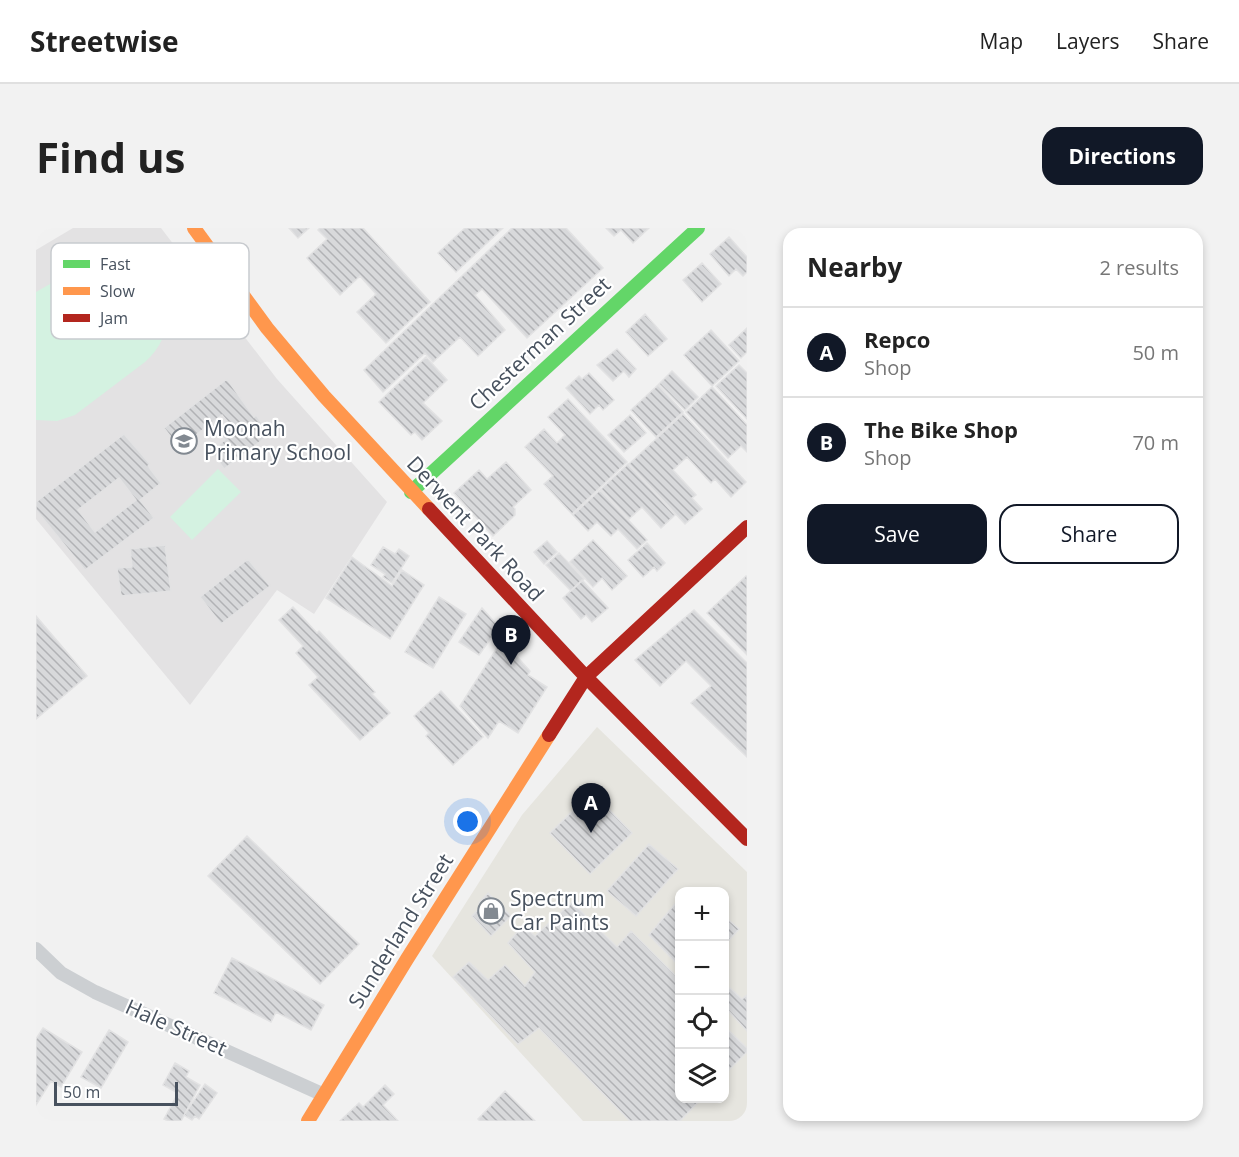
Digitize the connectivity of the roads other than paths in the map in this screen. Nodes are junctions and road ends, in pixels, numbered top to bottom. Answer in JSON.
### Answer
{"nodes":[{"id":1,"x":194,"y":228,"type":"edge"},
{"id":2,"x":698,"y":228,"type":"edge"},
{"id":3,"x":205,"y":243,"type":"edge"},
{"id":4,"x":249,"y":303,"type":"edge"},
{"id":5,"x":411,"y":492,"type":"junction"},
{"id":6,"x":747,"y":527,"type":"edge"},
{"id":7,"x":586,"y":677,"type":"junction"},
{"id":8,"x":747,"y":840,"type":"edge"},
{"id":9,"x":36,"y":949,"type":"edge"},
{"id":10,"x":324,"y":1095,"type":"junction"},
{"id":11,"x":308,"y":1121,"type":"edge"}],
"edges":[{"from":1,"to":3,"type":"street","name":"Derwent Park Road"},
{"from":2,"to":5,"type":"street","name":"Chesterman Street"},
{"from":4,"to":5,"type":"street","name":"Derwent Park Road"},
{"from":5,"to":7,"type":"street","name":"Derwent Park Road"},
{"from":6,"to":7,"type":"street","name":"Sunderland Street"},
{"from":7,"to":8,"type":"street","name":"Derwent Park Road"},
{"from":7,"to":10,"type":"street","name":"Sunderland Street"},
{"from":9,"to":10,"type":"street","name":"Hale Street"},
{"from":10,"to":11,"type":"street","name":"Sunderland Street"}]}
